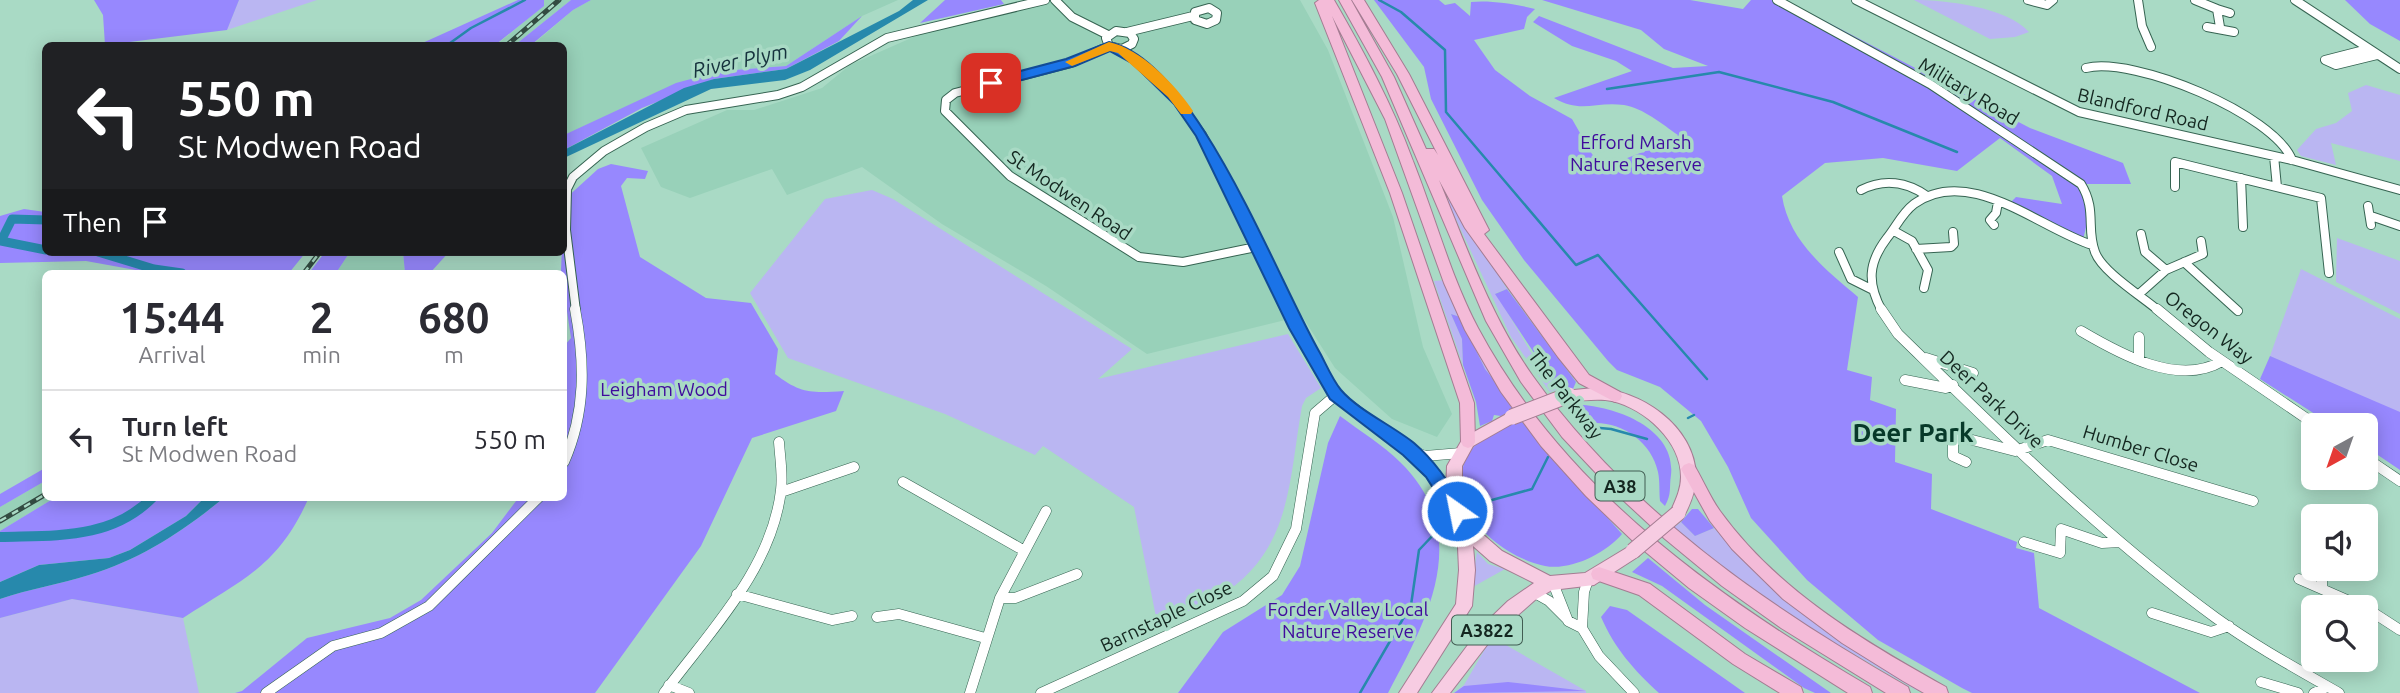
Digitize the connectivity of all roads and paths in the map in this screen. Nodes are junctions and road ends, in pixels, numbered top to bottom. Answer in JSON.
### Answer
{"nodes":[{"id":1,"x":1045,"y":0,"type":"edge"},
{"id":2,"x":1055,"y":0,"type":"edge"},
{"id":3,"x":1345,"y":0,"type":"edge"},
{"id":4,"x":1358,"y":0,"type":"edge"},
{"id":5,"x":1777,"y":0,"type":"edge"},
{"id":6,"x":1856,"y":0,"type":"edge"},
{"id":7,"x":2028,"y":0,"type":"edge"},
{"id":8,"x":2053,"y":0,"type":"edge"},
{"id":9,"x":2138,"y":0,"type":"edge"},
{"id":10,"x":2195,"y":0,"type":"edge"},
{"id":11,"x":2295,"y":0,"type":"edge"},
{"id":12,"x":1323,"y":1,"type":"edge"},
{"id":13,"x":2217,"y":9,"type":"junction"},
{"id":14,"x":2230,"y":13,"type":"dead end"},
{"id":15,"x":2207,"y":27,"type":"dead end"},
{"id":16,"x":2220,"y":27,"type":"junction"},
{"id":17,"x":1127,"y":32,"type":"junction"},
{"id":18,"x":2234,"y":32,"type":"dead end"},
{"id":19,"x":1108,"y":35,"type":"junction"},
{"id":20,"x":1133,"y":41,"type":"junction"},
{"id":21,"x":1109,"y":47,"type":"junction"},
{"id":22,"x":2151,"y":47,"type":"dead end"},
{"id":23,"x":1122,"y":49,"type":"junction"},
{"id":24,"x":2368,"y":49,"type":"junction"},
{"id":25,"x":2377,"y":55,"type":"junction"},
{"id":26,"x":1137,"y":60,"type":"junction"},
{"id":27,"x":2086,"y":68,"type":"dead end"},
{"id":28,"x":2400,"y":69,"type":"edge"},
{"id":29,"x":1408,"y":116,"type":"junction"},
{"id":30,"x":2274,"y":156,"type":"junction"},
{"id":31,"x":2292,"y":160,"type":"junction"},
{"id":32,"x":2241,"y":178,"type":"junction"},
{"id":33,"x":2175,"y":187,"type":"dead end"},
{"id":34,"x":2277,"y":187,"type":"junction"},
{"id":35,"x":567,"y":188,"type":"edge"},
{"id":36,"x":1861,"y":190,"type":"dead end"},
{"id":37,"x":2400,"y":190,"type":"edge"},
{"id":38,"x":1927,"y":196,"type":"junction"},
{"id":39,"x":1998,"y":202,"type":"junction"},
{"id":40,"x":2368,"y":206,"type":"dead end"},
{"id":41,"x":2371,"y":221,"type":"joint"},
{"id":42,"x":1994,"y":225,"type":"dead end"},
{"id":43,"x":567,"y":226,"type":"edge"},
{"id":44,"x":2400,"y":226,"type":"edge"},
{"id":45,"x":2243,"y":227,"type":"dead end"},
{"id":46,"x":1894,"y":231,"type":"junction"},
{"id":47,"x":1953,"y":232,"type":"dead end"},
{"id":48,"x":2141,"y":234,"type":"dead end"},
{"id":49,"x":2201,"y":241,"type":"dead end"},
{"id":50,"x":2092,"y":245,"type":"junction"},
{"id":51,"x":1256,"y":247,"type":"junction"},
{"id":52,"x":1916,"y":248,"type":"junction"},
{"id":53,"x":1839,"y":252,"type":"dead end"},
{"id":54,"x":2184,"y":262,"type":"junction"},
{"id":55,"x":2166,"y":270,"type":"junction"},
{"id":56,"x":1503,"y":271,"type":"junction"},
{"id":57,"x":2329,"y":273,"type":"dead end"},
{"id":58,"x":1924,"y":288,"type":"dead end"},
{"id":59,"x":1871,"y":289,"type":"junction"},
{"id":60,"x":2139,"y":294,"type":"junction"},
{"id":61,"x":2238,"y":311,"type":"dead end"},
{"id":62,"x":2081,"y":331,"type":"dead end"},
{"id":63,"x":2139,"y":337,"type":"dead end"},
{"id":64,"x":1921,"y":356,"type":"junction"},
{"id":65,"x":2140,"y":358,"type":"junction"},
{"id":66,"x":2222,"y":361,"type":"junction"},
{"id":67,"x":1973,"y":373,"type":"dead end"},
{"id":68,"x":1905,"y":380,"type":"dead end"},
{"id":69,"x":1952,"y":385,"type":"junction"},
{"id":70,"x":1335,"y":395,"type":"junction"},
{"id":71,"x":1615,"y":396,"type":"junction"},
{"id":72,"x":2301,"y":415,"type":"edge"},
{"id":73,"x":779,"y":442,"type":"dead end"},
{"id":74,"x":1464,"y":447,"type":"junction"},
{"id":75,"x":1409,"y":450,"type":"junction"},
{"id":76,"x":567,"y":451,"type":"edge"},
{"id":77,"x":2020,"y":451,"type":"junction"},
{"id":78,"x":1966,"y":462,"type":"dead end"},
{"id":79,"x":2378,"y":466,"type":"edge"},
{"id":80,"x":854,"y":467,"type":"dead end"},
{"id":81,"x":1689,"y":469,"type":"junction"},
{"id":82,"x":2400,"y":481,"type":"edge"},
{"id":83,"x":903,"y":482,"type":"dead end"},
{"id":84,"x":781,"y":492,"type":"junction"},
{"id":85,"x":535,"y":501,"type":"edge"},
{"id":86,"x":2253,"y":501,"type":"dead end"},
{"id":87,"x":1046,"y":511,"type":"dead end"},
{"id":88,"x":1461,"y":518,"type":"junction"},
{"id":89,"x":2024,"y":542,"type":"dead end"},
{"id":90,"x":2120,"y":542,"type":"junction"},
{"id":91,"x":1023,"y":550,"type":"junction"},
{"id":92,"x":1077,"y":574,"type":"dead end"},
{"id":93,"x":1594,"y":577,"type":"junction"},
{"id":94,"x":2299,"y":579,"type":"dead end"},
{"id":95,"x":2322,"y":581,"type":"edge"},
{"id":96,"x":1551,"y":583,"type":"junction"},
{"id":97,"x":2322,"y":587,"type":"junction"},
{"id":98,"x":1533,"y":592,"type":"junction"},
{"id":99,"x":737,"y":594,"type":"junction"},
{"id":100,"x":2338,"y":595,"type":"edge"},
{"id":101,"x":1000,"y":598,"type":"junction"},
{"id":102,"x":2152,"y":612,"type":"dead end"},
{"id":103,"x":852,"y":616,"type":"dead end"},
{"id":104,"x":2378,"y":616,"type":"edge"},
{"id":105,"x":877,"y":617,"type":"dead end"},
{"id":106,"x":1569,"y":621,"type":"junction"},
{"id":107,"x":2230,"y":626,"type":"junction"},
{"id":108,"x":1581,"y":628,"type":"junction"},
{"id":109,"x":2400,"y":629,"type":"edge"},
{"id":110,"x":985,"y":638,"type":"junction"},
{"id":111,"x":2261,"y":682,"type":"dead end"},
{"id":112,"x":2327,"y":687,"type":"junction"},
{"id":113,"x":666,"y":689,"type":"edge"},
{"id":114,"x":266,"y":693,"type":"edge"},
{"id":115,"x":689,"y":693,"type":"edge"},
{"id":116,"x":970,"y":693,"type":"edge"},
{"id":117,"x":1041,"y":693,"type":"edge"},
{"id":118,"x":1407,"y":693,"type":"edge"},
{"id":119,"x":1440,"y":693,"type":"edge"},
{"id":120,"x":1634,"y":693,"type":"edge"},
{"id":121,"x":1795,"y":693,"type":"edge"},
{"id":122,"x":1864,"y":693,"type":"edge"},
{"id":123,"x":1902,"y":693,"type":"edge"},
{"id":124,"x":1940,"y":693,"type":"edge"},
{"id":125,"x":2298,"y":693,"type":"edge"},
{"id":126,"x":2314,"y":693,"type":"edge"},
{"id":127,"x":2339,"y":693,"type":"edge"}],
"edges":[{"from":1,"to":35,"type":"street"},
{"from":2,"to":19,"type":"street"},
{"from":3,"to":29,"type":"highway","name":"The Parkway","number":"A38"},
{"from":4,"to":56,"type":"highway","number":"A38"},
{"from":5,"to":50,"type":"street","name":"Military Road"},
{"from":6,"to":30,"type":"street","name":"Blandford Road"},
{"from":7,"to":8,"type":"street"},
{"from":9,"to":22,"type":"street"},
{"from":10,"to":13,"type":"street"},
{"from":11,"to":24,"type":"street"},
{"from":12,"to":74,"type":"highway","number":"A38"},
{"from":12,"to":122,"type":"highway","number":"A38"},
{"from":13,"to":14,"type":"street"},
{"from":13,"to":16,"type":"street"},
{"from":15,"to":16,"type":"street"},
{"from":16,"to":18,"type":"street"},
{"from":17,"to":19,"type":"street"},
{"from":17,"to":20,"type":"street"},
{"from":17,"to":20,"type":"street"},
{"from":19,"to":21,"type":"street"},
{"from":20,"to":23,"type":"street"},
{"from":20,"to":26,"type":"street"},
{"from":21,"to":23,"type":"street"},
{"from":21,"to":51,"type":"street","name":"St Modwen Road"},
{"from":23,"to":26,"type":"street"},
{"from":24,"to":25,"type":"street"},
{"from":24,"to":25,"type":"street"},
{"from":25,"to":28,"type":"street"},
{"from":26,"to":51,"type":"street"},
{"from":27,"to":31,"type":"street"},
{"from":29,"to":56,"type":"highway","number":"A38"},
{"from":29,"to":123,"type":"highway","name":"The Parkway","number":"A38"},
{"from":30,"to":31,"type":"street","name":"Blandford Road"},
{"from":30,"to":34,"type":"street"},
{"from":31,"to":37,"type":"street","name":"Blandford Road"},
{"from":32,"to":33,"type":"street"},
{"from":32,"to":34,"type":"street"},
{"from":32,"to":45,"type":"street"},
{"from":34,"to":57,"type":"street"},
{"from":36,"to":38,"type":"street"},
{"from":38,"to":39,"type":"street"},
{"from":38,"to":46,"type":"street"},
{"from":39,"to":42,"type":"street"},
{"from":39,"to":50,"type":"street"},
{"from":40,"to":41,"type":"street"},
{"from":41,"to":44,"type":"street"},
{"from":43,"to":76,"type":"street"},
{"from":46,"to":52,"type":"street"},
{"from":46,"to":59,"type":"street"},
{"from":47,"to":52,"type":"street"},
{"from":48,"to":55,"type":"street"},
{"from":49,"to":54,"type":"street"},
{"from":50,"to":60,"type":"street","name":"Oregon Way"},
{"from":51,"to":70,"type":"street"},
{"from":52,"to":58,"type":"street"},
{"from":53,"to":59,"type":"street"},
{"from":54,"to":55,"type":"street"},
{"from":54,"to":61,"type":"street"},
{"from":55,"to":60,"type":"street"},
{"from":56,"to":71,"type":"highway","number":"A38"},
{"from":59,"to":64,"type":"street","name":"Deer Park Drive"},
{"from":60,"to":66,"type":"street","name":"Oregon Way"},
{"from":62,"to":65,"type":"street"},
{"from":63,"to":65,"type":"street"},
{"from":64,"to":67,"type":"street"},
{"from":64,"to":69,"type":"street","name":"Deer Park Drive"},
{"from":65,"to":66,"type":"street"},
{"from":66,"to":72,"type":"street","name":"Oregon Way"},
{"from":68,"to":69,"type":"street"},
{"from":69,"to":77,"type":"street","name":"Deer Park Drive"},
{"from":70,"to":75,"type":"street"},
{"from":70,"to":117,"type":"street","name":"Barnstaple Close"},
{"from":71,"to":74,"type":"main road","bridge":true},
{"from":71,"to":81,"type":"main road"},
{"from":73,"to":84,"type":"street"},
{"from":74,"to":75,"type":"street"},
{"from":74,"to":88,"type":"main road"},
{"from":75,"to":88,"type":"street"},
{"from":77,"to":78,"type":"street"},
{"from":77,"to":86,"type":"street","name":"Humber Close"},
{"from":77,"to":90,"type":"street","name":"Deer Park Drive"},
{"from":79,"to":82,"type":"street"},
{"from":80,"to":84,"type":"street"},
{"from":81,"to":93,"type":"main road","bridge":true},
{"from":81,"to":124,"type":"highway"},
{"from":83,"to":91,"type":"street"},
{"from":84,"to":99,"type":"street"},
{"from":85,"to":114,"type":"street"},
{"from":87,"to":91,"type":"street"},
{"from":88,"to":96,"type":"main road"},
{"from":88,"to":118,"type":"main road","number":"A3822"},
{"from":89,"to":90,"type":"street"},
{"from":90,"to":107,"type":"street","name":"Deer Park Drive"},
{"from":91,"to":101,"type":"street"},
{"from":92,"to":101,"type":"street"},
{"from":93,"to":96,"type":"main road"},
{"from":93,"to":108,"type":"street"},
{"from":93,"to":121,"type":"highway"},
{"from":94,"to":97,"type":"street"},
{"from":95,"to":97,"type":"street"},
{"from":96,"to":98,"type":"main road","number":"A3822"},
{"from":96,"to":106,"type":"street"},
{"from":97,"to":100,"type":"street"},
{"from":98,"to":106,"type":"street"},
{"from":98,"to":119,"type":"main road","number":"A3822"},
{"from":99,"to":103,"type":"street"},
{"from":99,"to":113,"type":"street"},
{"from":101,"to":110,"type":"street"},
{"from":102,"to":107,"type":"street"},
{"from":104,"to":109,"type":"street"},
{"from":105,"to":110,"type":"street"},
{"from":106,"to":108,"type":"street"},
{"from":107,"to":112,"type":"street","name":"Deer Park Drive"},
{"from":108,"to":120,"type":"street"},
{"from":110,"to":116,"type":"street"},
{"from":111,"to":125,"type":"street"},
{"from":112,"to":126,"type":"street"},
{"from":112,"to":127,"type":"street","name":"Deer Park Drive"},
{"from":113,"to":115,"type":"street"}]}
